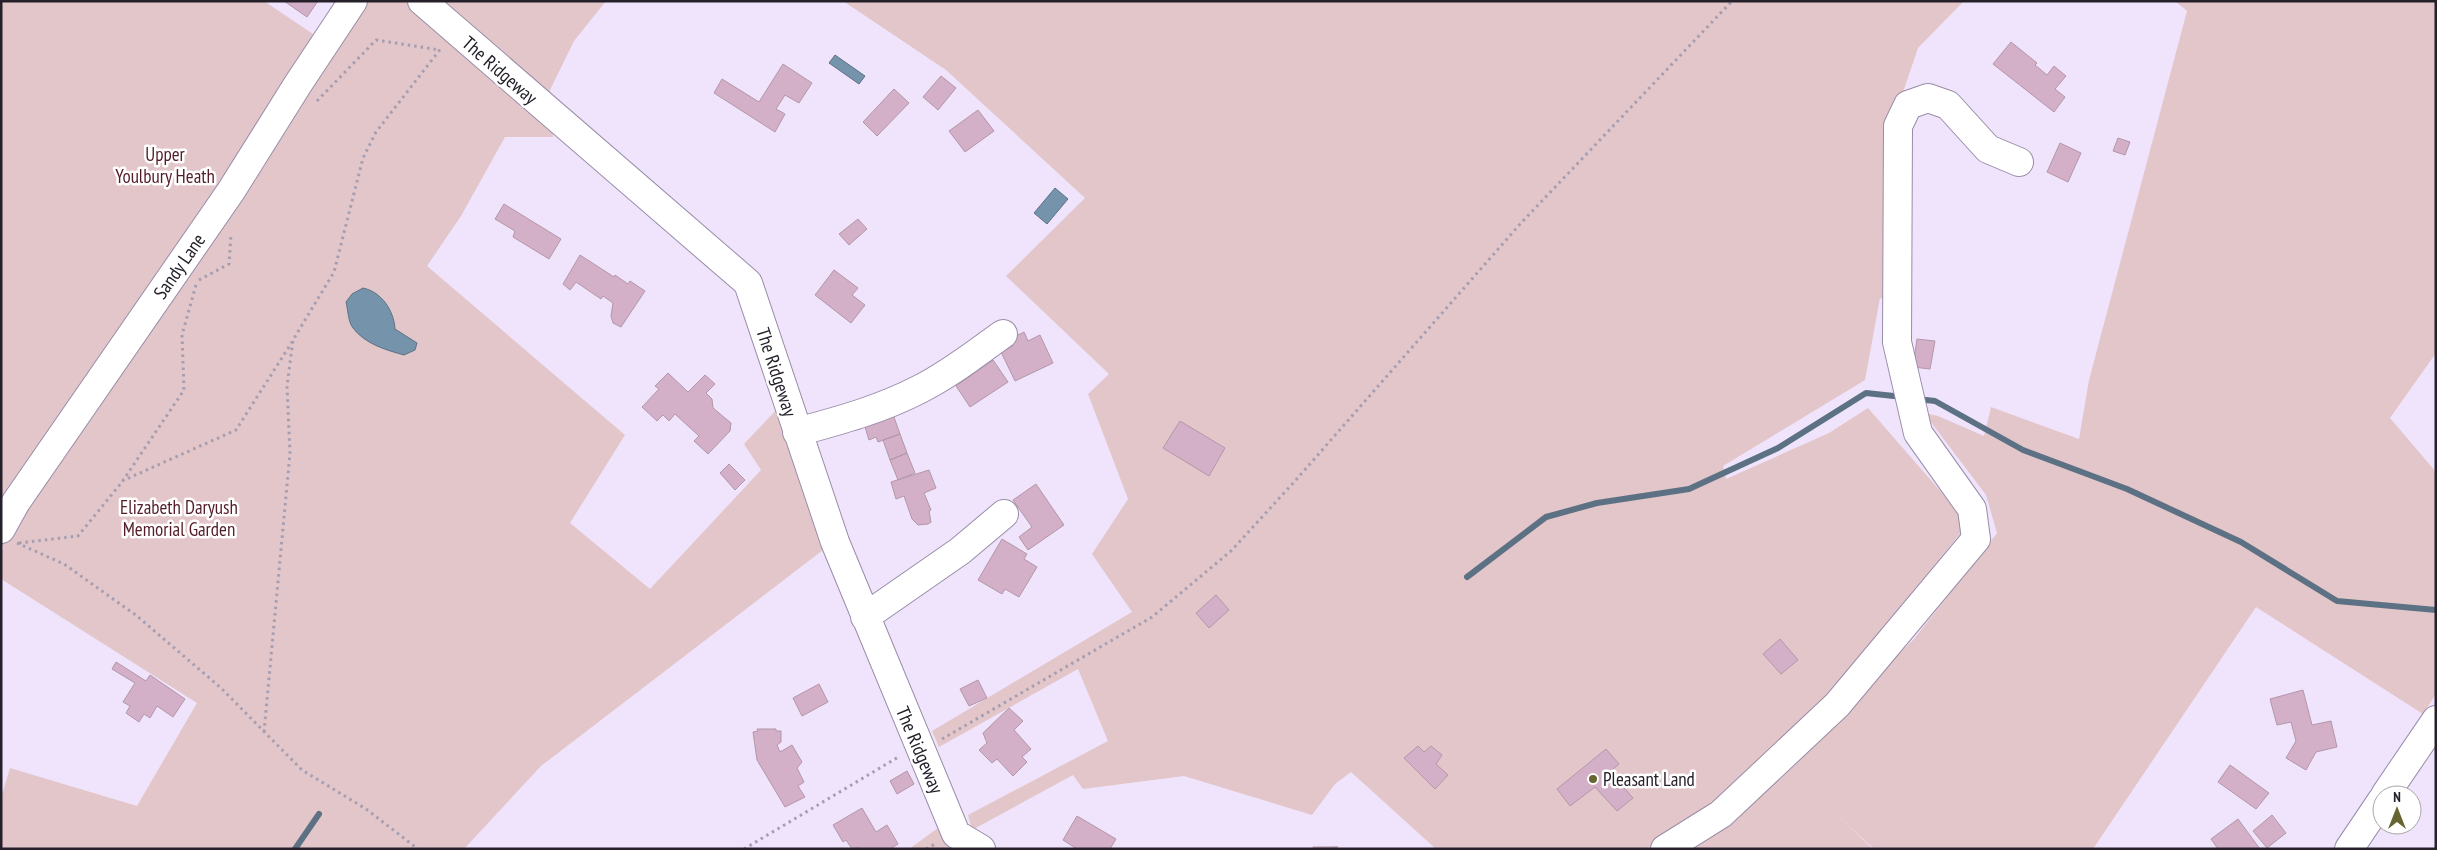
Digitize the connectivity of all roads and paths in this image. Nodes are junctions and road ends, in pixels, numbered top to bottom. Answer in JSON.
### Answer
{"nodes":[{"id":1,"x":353,"y":1,"type":"edge"},
{"id":2,"x":422,"y":1,"type":"edge"},
{"id":3,"x":1732,"y":1,"type":"edge"},
{"id":4,"x":447,"y":40,"type":"junction"},
{"id":5,"x":310,"y":108,"type":"dead end"},
{"id":6,"x":2019,"y":162,"type":"dead end"},
{"id":7,"x":236,"y":227,"type":"dead end"},
{"id":8,"x":1002,"y":334,"type":"dead end"},
{"id":9,"x":293,"y":340,"type":"junction"},
{"id":10,"x":797,"y":432,"type":"junction"},
{"id":11,"x":122,"y":482,"type":"junction"},
{"id":12,"x":8,"y":501,"type":"edge"},
{"id":13,"x":1004,"y":514,"type":"dead end"},
{"id":14,"x":9,"y":537,"type":"edge"},
{"id":15,"x":864,"y":617,"type":"junction"},
{"id":16,"x":2436,"y":720,"type":"edge"},
{"id":17,"x":264,"y":732,"type":"junction"},
{"id":18,"x":919,"y":749,"type":"junction"},
{"id":19,"x":2392,"y":785,"type":"edge"},
{"id":20,"x":2372,"y":815,"type":"edge"},
{"id":21,"x":418,"y":849,"type":"edge"},
{"id":22,"x":744,"y":849,"type":"edge"},
{"id":23,"x":981,"y":849,"type":"edge"},
{"id":24,"x":1665,"y":849,"type":"edge"},
{"id":25,"x":2349,"y":849,"type":"edge"}],
"edges":[{"from":1,"to":12,"type":"street","name":"Sandy Lane"},
{"from":2,"to":4,"type":"street","name":"The Ridgeway"},
{"from":3,"to":18,"type":"path"},
{"from":4,"to":5,"type":"path"},
{"from":4,"to":9,"type":"path"},
{"from":4,"to":10,"type":"street","name":"The Ridgeway"},
{"from":6,"to":24,"type":"street"},
{"from":7,"to":11,"type":"path"},
{"from":8,"to":10,"type":"street"},
{"from":9,"to":11,"type":"path"},
{"from":9,"to":17,"type":"path"},
{"from":10,"to":15,"type":"street","name":"The Ridgeway"},
{"from":11,"to":14,"type":"path"},
{"from":12,"to":14,"type":"street","name":"Sandy Lane"},
{"from":13,"to":15,"type":"street"},
{"from":14,"to":17,"type":"path"},
{"from":15,"to":18,"type":"street","name":"The Ridgeway"},
{"from":16,"to":19,"type":"street"},
{"from":17,"to":21,"type":"path"},
{"from":18,"to":22,"type":"path"},
{"from":18,"to":23,"type":"street","name":"The Ridgeway"},
{"from":20,"to":25,"type":"street"}]}
